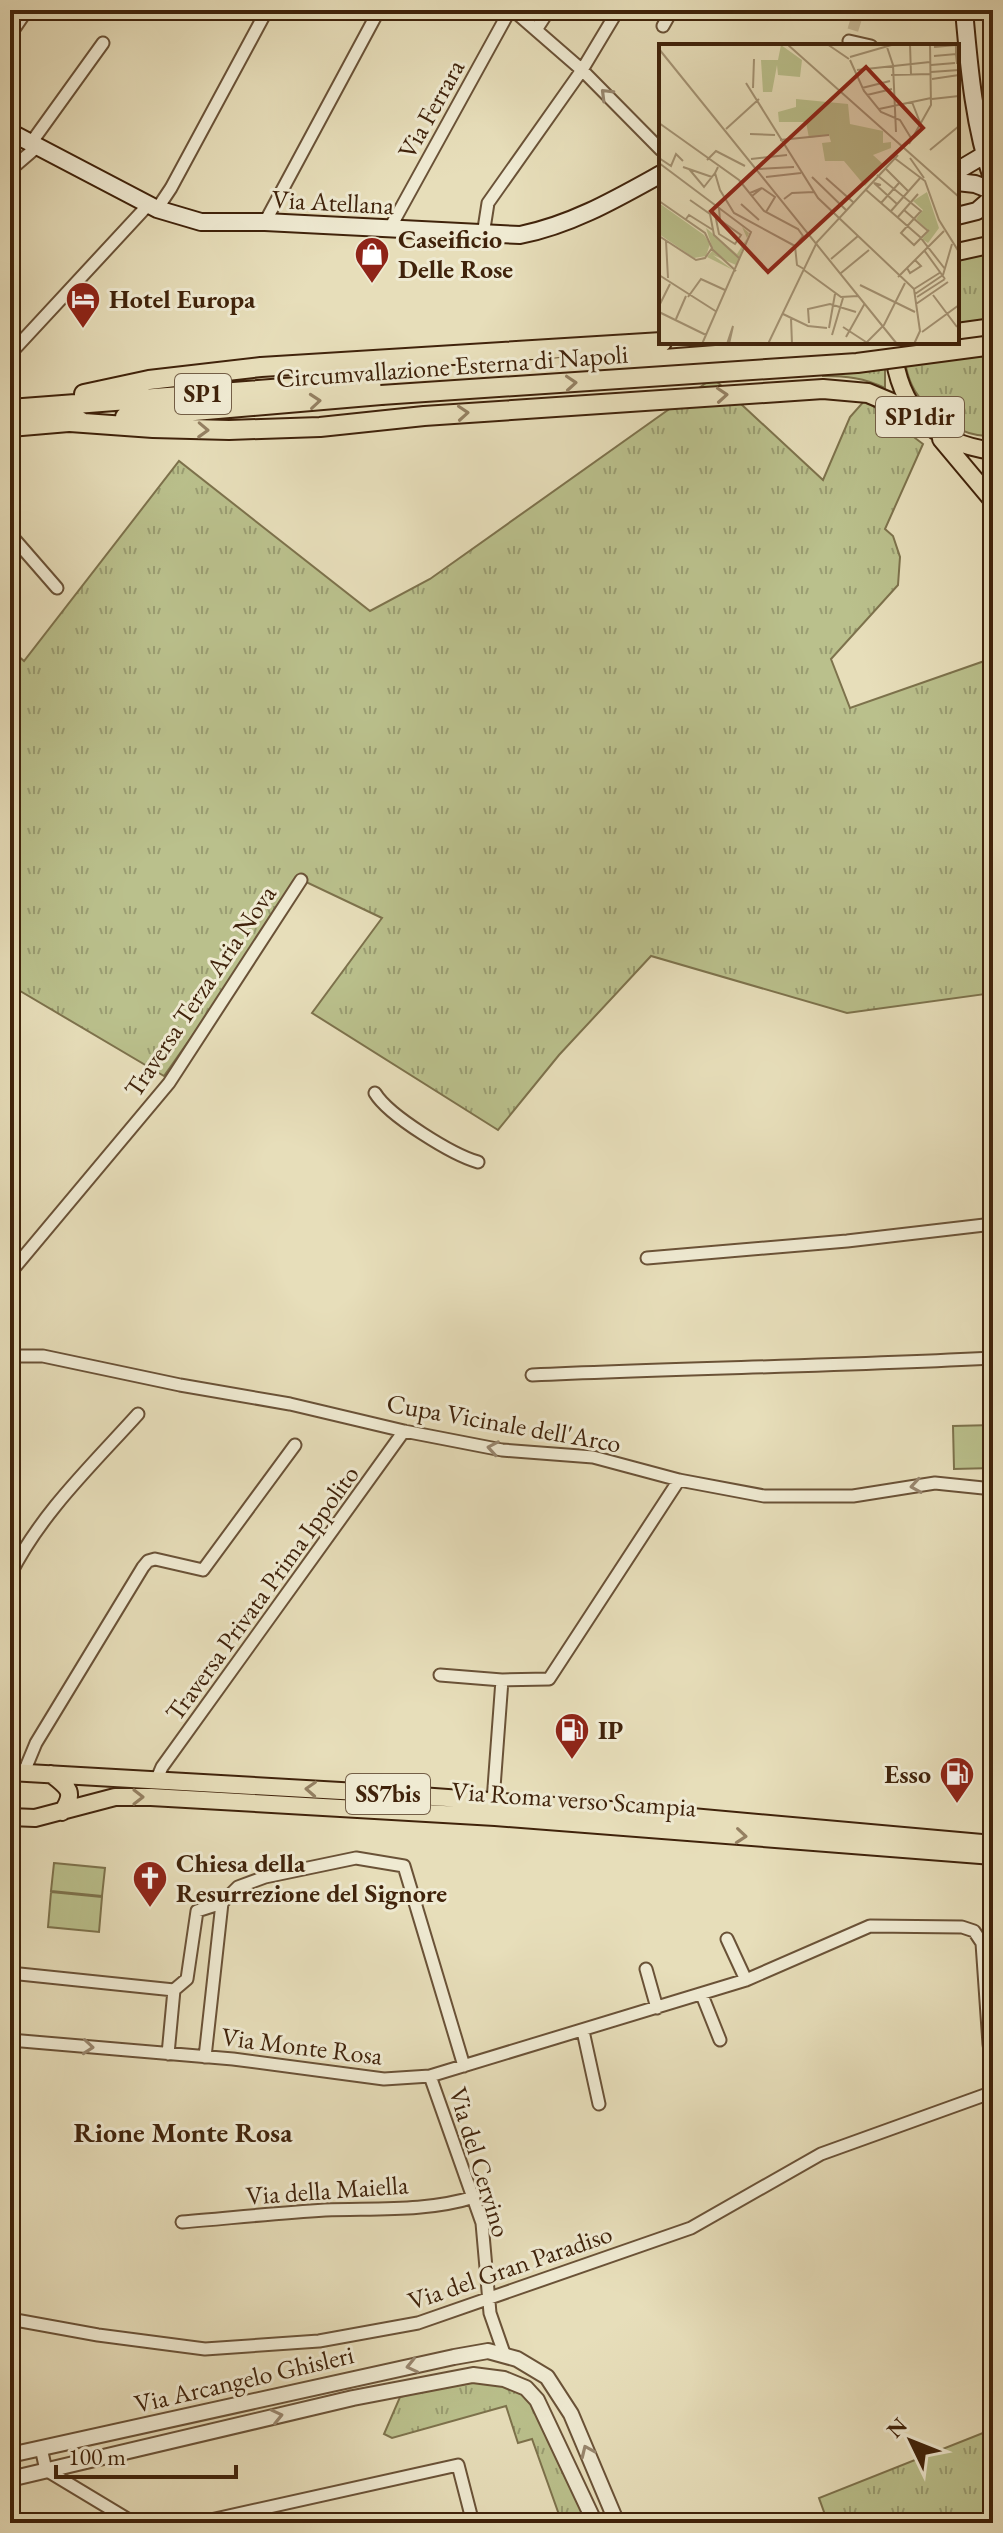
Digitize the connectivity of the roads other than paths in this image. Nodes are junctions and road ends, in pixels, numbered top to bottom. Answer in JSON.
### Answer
{"nodes":[{"id":1,"x":27,"y":10,"type":"edge"},
{"id":2,"x":267,"y":10,"type":"edge"},
{"id":3,"x":379,"y":10,"type":"edge"},
{"id":4,"x":512,"y":10,"type":"edge"},
{"id":5,"x":549,"y":10,"type":"edge"},
{"id":6,"x":618,"y":10,"type":"edge"},
{"id":7,"x":672,"y":10,"type":"edge"},
{"id":8,"x":964,"y":10,"type":"edge"},
{"id":9,"x":663,"y":26,"type":"dead end"},
{"id":10,"x":536,"y":30,"type":"junction"},
{"id":11,"x":10,"y":35,"type":"edge"},
{"id":12,"x":849,"y":41,"type":"dead end"},
{"id":13,"x":103,"y":43,"type":"dead end"},
{"id":14,"x":862,"y":44,"type":"edge"},
{"id":15,"x":963,"y":66,"type":"edge"},
{"id":16,"x":582,"y":70,"type":"junction"},
{"id":17,"x":986,"y":127,"type":"edge"},
{"id":18,"x":10,"y":132,"type":"edge"},
{"id":19,"x":35,"y":144,"type":"junction"},
{"id":20,"x":659,"y":148,"type":"edge"},
{"id":21,"x":988,"y":154,"type":"edge"},
{"id":22,"x":10,"y":170,"type":"edge"},
{"id":23,"x":959,"y":170,"type":"edge"},
{"id":24,"x":659,"y":175,"type":"edge"},
{"id":25,"x":993,"y":181,"type":"edge"},
{"id":26,"x":959,"y":182,"type":"edge"},
{"id":27,"x":993,"y":194,"type":"edge"},
{"id":28,"x":153,"y":207,"type":"junction"},
{"id":29,"x":959,"y":216,"type":"edge"},
{"id":30,"x":265,"y":222,"type":"junction"},
{"id":31,"x":390,"y":228,"type":"junction"},
{"id":32,"x":483,"y":235,"type":"junction"},
{"id":33,"x":989,"y":244,"type":"edge"},
{"id":34,"x":959,"y":252,"type":"edge"},
{"id":35,"x":993,"y":328,"type":"edge"},
{"id":36,"x":959,"y":333,"type":"edge"},
{"id":37,"x":659,"y":342,"type":"edge"},
{"id":38,"x":864,"y":344,"type":"edge"},
{"id":39,"x":894,"y":344,"type":"edge"},
{"id":40,"x":993,"y":345,"type":"edge"},
{"id":41,"x":10,"y":354,"type":"edge"},
{"id":42,"x":380,"y":388,"type":"junction"},
{"id":43,"x":18,"y":408,"type":"edge"},
{"id":44,"x":916,"y":413,"type":"junction"},
{"id":45,"x":70,"y":422,"type":"junction"},
{"id":46,"x":10,"y":427,"type":"edge"},
{"id":47,"x":932,"y":429,"type":"junction"},
{"id":48,"x":993,"y":451,"type":"edge"},
{"id":49,"x":993,"y":501,"type":"edge"},
{"id":50,"x":10,"y":534,"type":"edge"},
{"id":51,"x":57,"y":588,"type":"dead end"},
{"id":52,"x":301,"y":880,"type":"dead end"},
{"id":53,"x":375,"y":1093,"type":"dead end"},
{"id":54,"x":478,"y":1162,"type":"dead end"},
{"id":55,"x":993,"y":1224,"type":"edge"},
{"id":56,"x":647,"y":1258,"type":"dead end"},
{"id":57,"x":10,"y":1273,"type":"edge"},
{"id":58,"x":10,"y":1356,"type":"edge"},
{"id":59,"x":993,"y":1358,"type":"edge"},
{"id":60,"x":532,"y":1375,"type":"dead end"},
{"id":61,"x":138,"y":1414,"type":"dead end"},
{"id":62,"x":404,"y":1431,"type":"junction"},
{"id":63,"x":295,"y":1445,"type":"dead end"},
{"id":64,"x":679,"y":1480,"type":"junction"},
{"id":65,"x":993,"y":1489,"type":"edge"},
{"id":66,"x":10,"y":1575,"type":"edge"},
{"id":67,"x":440,"y":1675,"type":"dead end"},
{"id":68,"x":502,"y":1680,"type":"junction"},
{"id":69,"x":17,"y":1772,"type":"edge"},
{"id":70,"x":51,"y":1774,"type":"junction"},
{"id":71,"x":156,"y":1781,"type":"junction"},
{"id":72,"x":495,"y":1807,"type":"junction"},
{"id":73,"x":62,"y":1812,"type":"junction"},
{"id":74,"x":10,"y":1817,"type":"edge"},
{"id":75,"x":993,"y":1844,"type":"edge"},
{"id":76,"x":993,"y":1856,"type":"edge"},
{"id":77,"x":222,"y":1903,"type":"junction"},
{"id":78,"x":727,"y":1939,"type":"dead end"},
{"id":79,"x":646,"y":1969,"type":"dead end"},
{"id":80,"x":10,"y":1973,"type":"edge"},
{"id":81,"x":746,"y":1980,"type":"junction"},
{"id":82,"x":174,"y":1990,"type":"junction"},
{"id":83,"x":702,"y":1995,"type":"junction"},
{"id":84,"x":657,"y":2008,"type":"junction"},
{"id":85,"x":990,"y":2016,"type":"edge"},
{"id":86,"x":583,"y":2031,"type":"junction"},
{"id":87,"x":10,"y":2040,"type":"edge"},
{"id":88,"x":720,"y":2040,"type":"dead end"},
{"id":89,"x":168,"y":2054,"type":"junction"},
{"id":90,"x":205,"y":2057,"type":"junction"},
{"id":91,"x":464,"y":2066,"type":"junction"},
{"id":92,"x":993,"y":2072,"type":"edge"},
{"id":93,"x":430,"y":2076,"type":"junction"},
{"id":94,"x":993,"y":2092,"type":"edge"},
{"id":95,"x":599,"y":2104,"type":"dead end"},
{"id":96,"x":474,"y":2197,"type":"junction"},
{"id":97,"x":182,"y":2222,"type":"dead end"},
{"id":98,"x":489,"y":2297,"type":"junction"},
{"id":99,"x":10,"y":2319,"type":"edge"},
{"id":100,"x":505,"y":2356,"type":"junction"},
{"id":101,"x":41,"y":2448,"type":"junction"},
{"id":102,"x":10,"y":2455,"type":"edge"},
{"id":103,"x":46,"y":2470,"type":"junction"},
{"id":104,"x":10,"y":2479,"type":"edge"},
{"id":105,"x":134,"y":2523,"type":"edge"},
{"id":106,"x":197,"y":2523,"type":"edge"},
{"id":107,"x":473,"y":2523,"type":"edge"},
{"id":108,"x":595,"y":2523,"type":"edge"},
{"id":109,"x":617,"y":2523,"type":"edge"}],
"edges":[{"from":1,"to":11,"type":"street"},
{"from":2,"to":28,"type":"street"},
{"from":3,"to":30,"type":"street"},
{"from":4,"to":10,"type":"street","name":"Via Ferrara"},
{"from":4,"to":31,"type":"street","name":"Via Ferrara"},
{"from":5,"to":10,"type":"street"},
{"from":6,"to":16,"type":"street"},
{"from":7,"to":9,"type":"street"},
{"from":8,"to":15,"type":"main road"},
{"from":10,"to":16,"type":"street","name":"Via Ferrara"},
{"from":12,"to":14,"type":"street"},
{"from":13,"to":19,"type":"street"},
{"from":15,"to":17,"type":"main road"},
{"from":20,"to":16,"type":"street","name":"Via Ferrara","one_way":true},
{"from":16,"to":32,"type":"street"},
{"from":17,"to":21,"type":"main road"},
{"from":18,"to":19,"type":"main road","name":"Via Atellana"},
{"from":19,"to":22,"type":"street"},
{"from":19,"to":28,"type":"main road","name":"Via Atellana"},
{"from":21,"to":23,"type":"main road"},
{"from":21,"to":25,"type":"main road"},
{"from":24,"to":32,"type":"main road","name":"Via Atellana"},
{"from":26,"to":27,"type":"main road"},
{"from":27,"to":29,"type":"main road"},
{"from":28,"to":30,"type":"main road","name":"Via Atellana"},
{"from":28,"to":41,"type":"street"},
{"from":30,"to":31,"type":"main road","name":"Via Atellana"},
{"from":31,"to":32,"type":"main road","name":"Via Atellana"},
{"from":33,"to":34,"type":"main road"},
{"from":35,"to":36,"type":"highway"},
{"from":37,"to":43,"type":"highway"},
{"from":38,"to":42,"type":"highway","name":"Circumvallazione Esterna di Napoli","number":"SP1"},
{"from":39,"to":44,"type":"main road","number":"SP1dir"},
{"from":42,"to":40,"type":"highway","name":"Circumvallazione Esterna di Napoli","number":"SP1","one_way":true,"bridge":true},
{"from":42,"to":43,"type":"highway","name":"Circumvallazione Esterna di Napoli","number":"SP1"},
{"from":45,"to":42,"type":"highway","name":"Circumvallazione Esterna di Napoli","one_way":true},
{"from":45,"to":44,"type":"highway","one_way":true},
{"from":44,"to":47,"type":"main road","number":"SP1dir"},
{"from":45,"to":46,"type":"highway","name":"Circumvallazione Esterna di Napoli"},
{"from":47,"to":48,"type":"main road","number":"SP1dir"},
{"from":47,"to":49,"type":"main road"},
{"from":50,"to":51,"type":"street"},
{"from":52,"to":57,"type":"street","name":"Traversa Terza Aria Nova"},
{"from":53,"to":54,"type":"street"},
{"from":55,"to":56,"type":"street"},
{"from":58,"to":62,"type":"street","name":"Cupa Vicinale dell'Arco"},
{"from":59,"to":60,"type":"street"},
{"from":61,"to":66,"type":"street"},
{"from":64,"to":62,"type":"street","name":"Cupa Vicinale dell'Arco","one_way":true},
{"from":62,"to":71,"type":"street","name":"Traversa Privata Prima Ippolito"},
{"from":63,"to":69,"type":"street"},
{"from":65,"to":64,"type":"street","name":"Cupa Vicinale dell'Arco","one_way":true},
{"from":64,"to":68,"type":"street"},
{"from":67,"to":68,"type":"street"},
{"from":68,"to":72,"type":"street"},
{"from":69,"to":70,"type":"main road","name":"Via Roma verso Scampia"},
{"from":70,"to":71,"type":"main road","name":"Via Roma verso Scampia","number":"SS7bis"},
{"from":70,"to":73,"type":"main road"},
{"from":72,"to":71,"type":"main road","name":"Via Roma verso Scampia","number":"SS7bis","one_way":true},
{"from":73,"to":72,"type":"main road","name":"Via Roma verso Scampia","number":"SS7bis","one_way":true},
{"from":72,"to":75,"type":"main road","name":"Via Roma verso Scampia","number":"SS7bis"},
{"from":72,"to":76,"type":"main road","name":"Via Roma verso Scampia","number":"SS7bis","one_way":true},
{"from":73,"to":74,"type":"main road","name":"Via Roma verso Scampia"},
{"from":77,"to":82,"type":"street"},
{"from":77,"to":90,"type":"street"},
{"from":77,"to":91,"type":"street","name":"Via del Cervino"},
{"from":78,"to":81,"type":"street"},
{"from":79,"to":84,"type":"street"},
{"from":80,"to":82,"type":"street"},
{"from":81,"to":83,"type":"street","name":"Via Monte Rosa"},
{"from":81,"to":85,"type":"street","name":"Via Monte Rosa"},
{"from":82,"to":89,"type":"street"},
{"from":83,"to":84,"type":"street","name":"Via Monte Rosa"},
{"from":83,"to":88,"type":"street"},
{"from":84,"to":86,"type":"street","name":"Via Monte Rosa"},
{"from":85,"to":92,"type":"street","name":"Via Monte Rosa"},
{"from":86,"to":91,"type":"street","name":"Via Monte Rosa"},
{"from":86,"to":95,"type":"street"},
{"from":87,"to":89,"type":"street","name":"Via Monte Rosa","one_way":true},
{"from":89,"to":90,"type":"street","name":"Via Monte Rosa"},
{"from":90,"to":93,"type":"street","name":"Via Monte Rosa"},
{"from":91,"to":93,"type":"street","name":"Via Monte Rosa"},
{"from":93,"to":96,"type":"street","name":"Via del Cervino"},
{"from":94,"to":98,"type":"street","name":"Via del Gran Paradiso"},
{"from":96,"to":97,"type":"street","name":"Via della Maiella"},
{"from":96,"to":98,"type":"street","name":"Via del Cervino"},
{"from":98,"to":99,"type":"street","name":"Via del Gran Paradiso"},
{"from":98,"to":100,"type":"street","name":"Via del Cervino"},
{"from":100,"to":101,"type":"street","name":"Via Arcangelo Ghisleri","one_way":true},
{"from":109,"to":100,"type":"street","one_way":true},
{"from":101,"to":102,"type":"street","name":"Via Arcangelo Ghisleri"},
{"from":101,"to":103,"type":"street"},
{"from":103,"to":104,"type":"street","name":"Via Arcangelo Ghisleri"},
{"from":103,"to":105,"type":"street"},
{"from":103,"to":108,"type":"street","name":"Via Arcangelo Ghisleri","one_way":true},
{"from":106,"to":107,"type":"street"}]}
